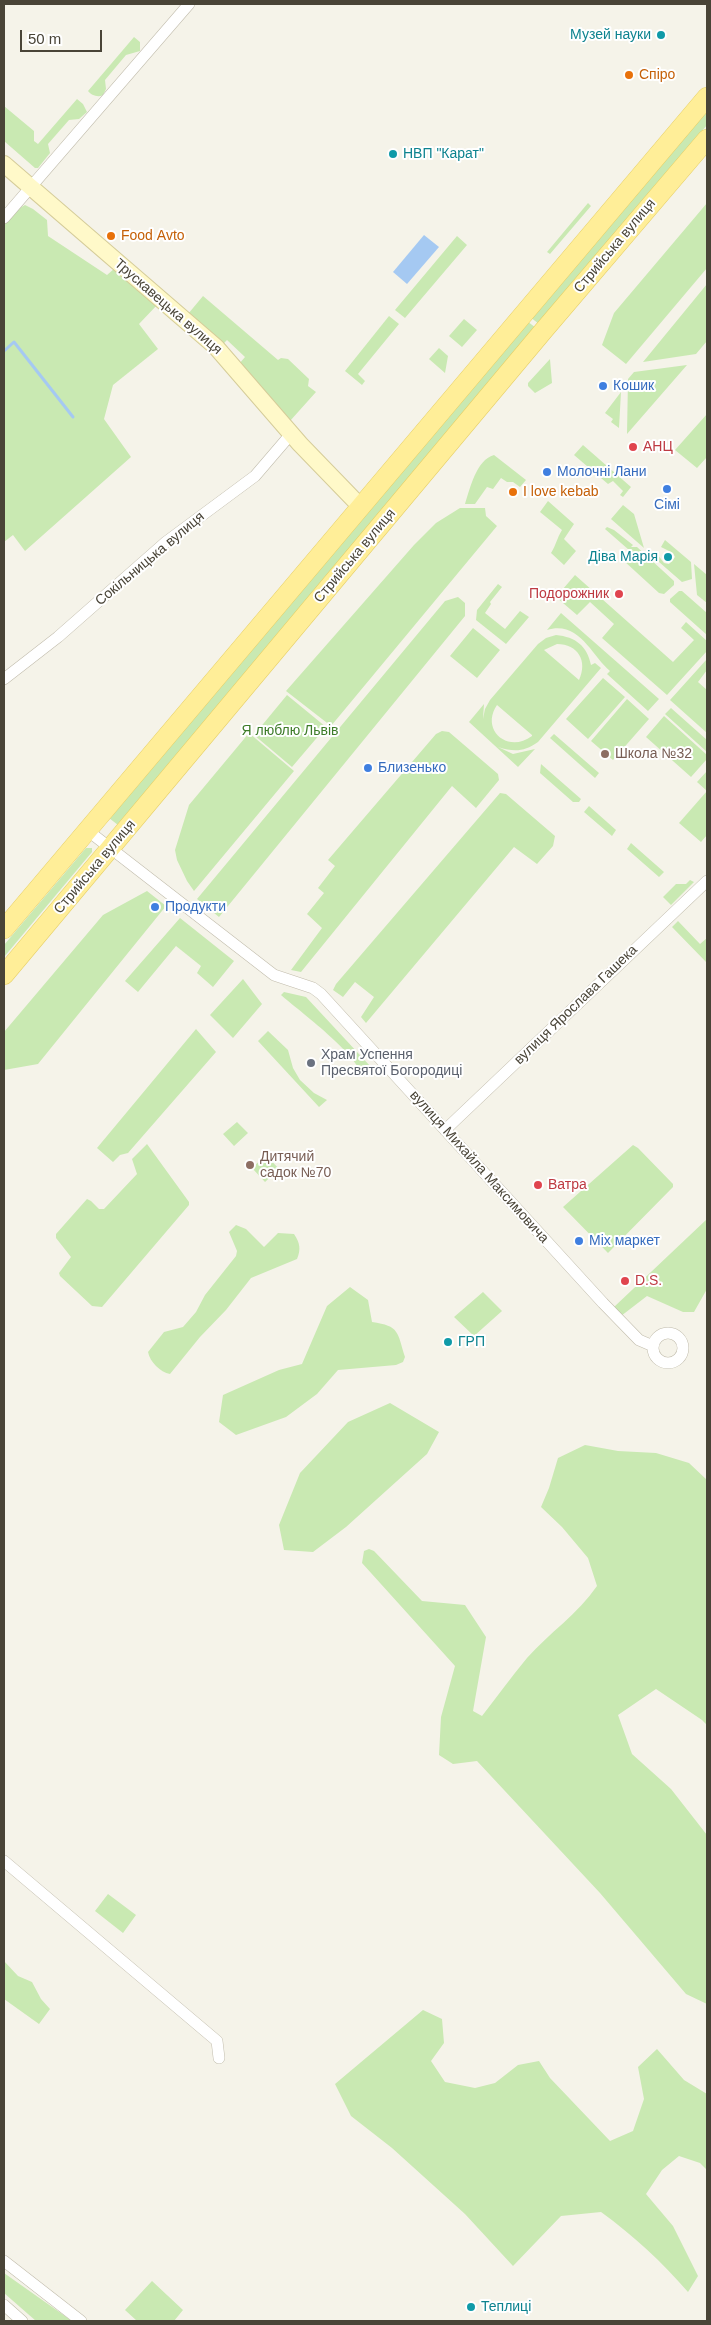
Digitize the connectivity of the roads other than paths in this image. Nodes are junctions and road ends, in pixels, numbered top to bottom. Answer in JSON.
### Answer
{"nodes":[{"id":1,"x":189,"y":4,"type":"edge"},
{"id":2,"x":707,"y":97,"type":"edge"},
{"id":3,"x":707,"y":139,"type":"edge"},
{"id":4,"x":4,"y":164,"type":"edge"},
{"id":5,"x":30,"y":188,"type":"junction"},
{"id":6,"x":4,"y":218,"type":"edge"},
{"id":7,"x":291,"y":434,"type":"junction"},
{"id":8,"x":360,"y":506,"type":"junction"},
{"id":9,"x":4,"y":679,"type":"edge"},
{"id":10,"x":87,"y":830,"type":"junction"},
{"id":11,"x":111,"y":849,"type":"junction"},
{"id":12,"x":707,"y":881,"type":"edge"},
{"id":13,"x":4,"y":929,"type":"edge"},
{"id":14,"x":4,"y":975,"type":"edge"},
{"id":15,"x":445,"y":1130,"type":"junction"},
{"id":16,"x":653,"y":1346,"type":"dead end"},
{"id":17,"x":4,"y":1861,"type":"edge"},
{"id":18,"x":219,"y":2058,"type":"dead end"},
{"id":19,"x":4,"y":2261,"type":"edge"},
{"id":20,"x":4,"y":2305,"type":"edge"},
{"id":21,"x":22,"y":2321,"type":"edge"},
{"id":22,"x":81,"y":2321,"type":"edge"}],
"edges":[{"from":1,"to":5,"type":"street"},
{"from":2,"to":8,"type":"main road","name":"Стрийська вулиця"},
{"from":3,"to":11,"type":"main road","name":"Стрийська вулиця"},
{"from":4,"to":5,"type":"street","name":"Трускавецька вулиця"},
{"from":5,"to":6,"type":"street"},
{"from":5,"to":7,"type":"street","name":"Трускавецька вулиця"},
{"from":7,"to":8,"type":"street","name":"Трускавецька вулиця"},
{"from":7,"to":9,"type":"street","name":"Сокільницька вулиця"},
{"from":8,"to":10,"type":"main road","name":"Стрийська вулиця"},
{"from":10,"to":11,"type":"street","name":"вулиця Михайла Максимовича"},
{"from":10,"to":13,"type":"main road","name":"Стрийська вулиця"},
{"from":11,"to":14,"type":"main road","name":"Стрийська вулиця"},
{"from":11,"to":15,"type":"street","name":"вулиця Михайла Максимовича"},
{"from":12,"to":15,"type":"street","name":"вулиця Ярослава Гашека"},
{"from":15,"to":16,"type":"street","name":"вулиця Михайла Максимовича"},
{"from":17,"to":18,"type":"street"},
{"from":19,"to":22,"type":"street"},
{"from":20,"to":21,"type":"street"}]}
